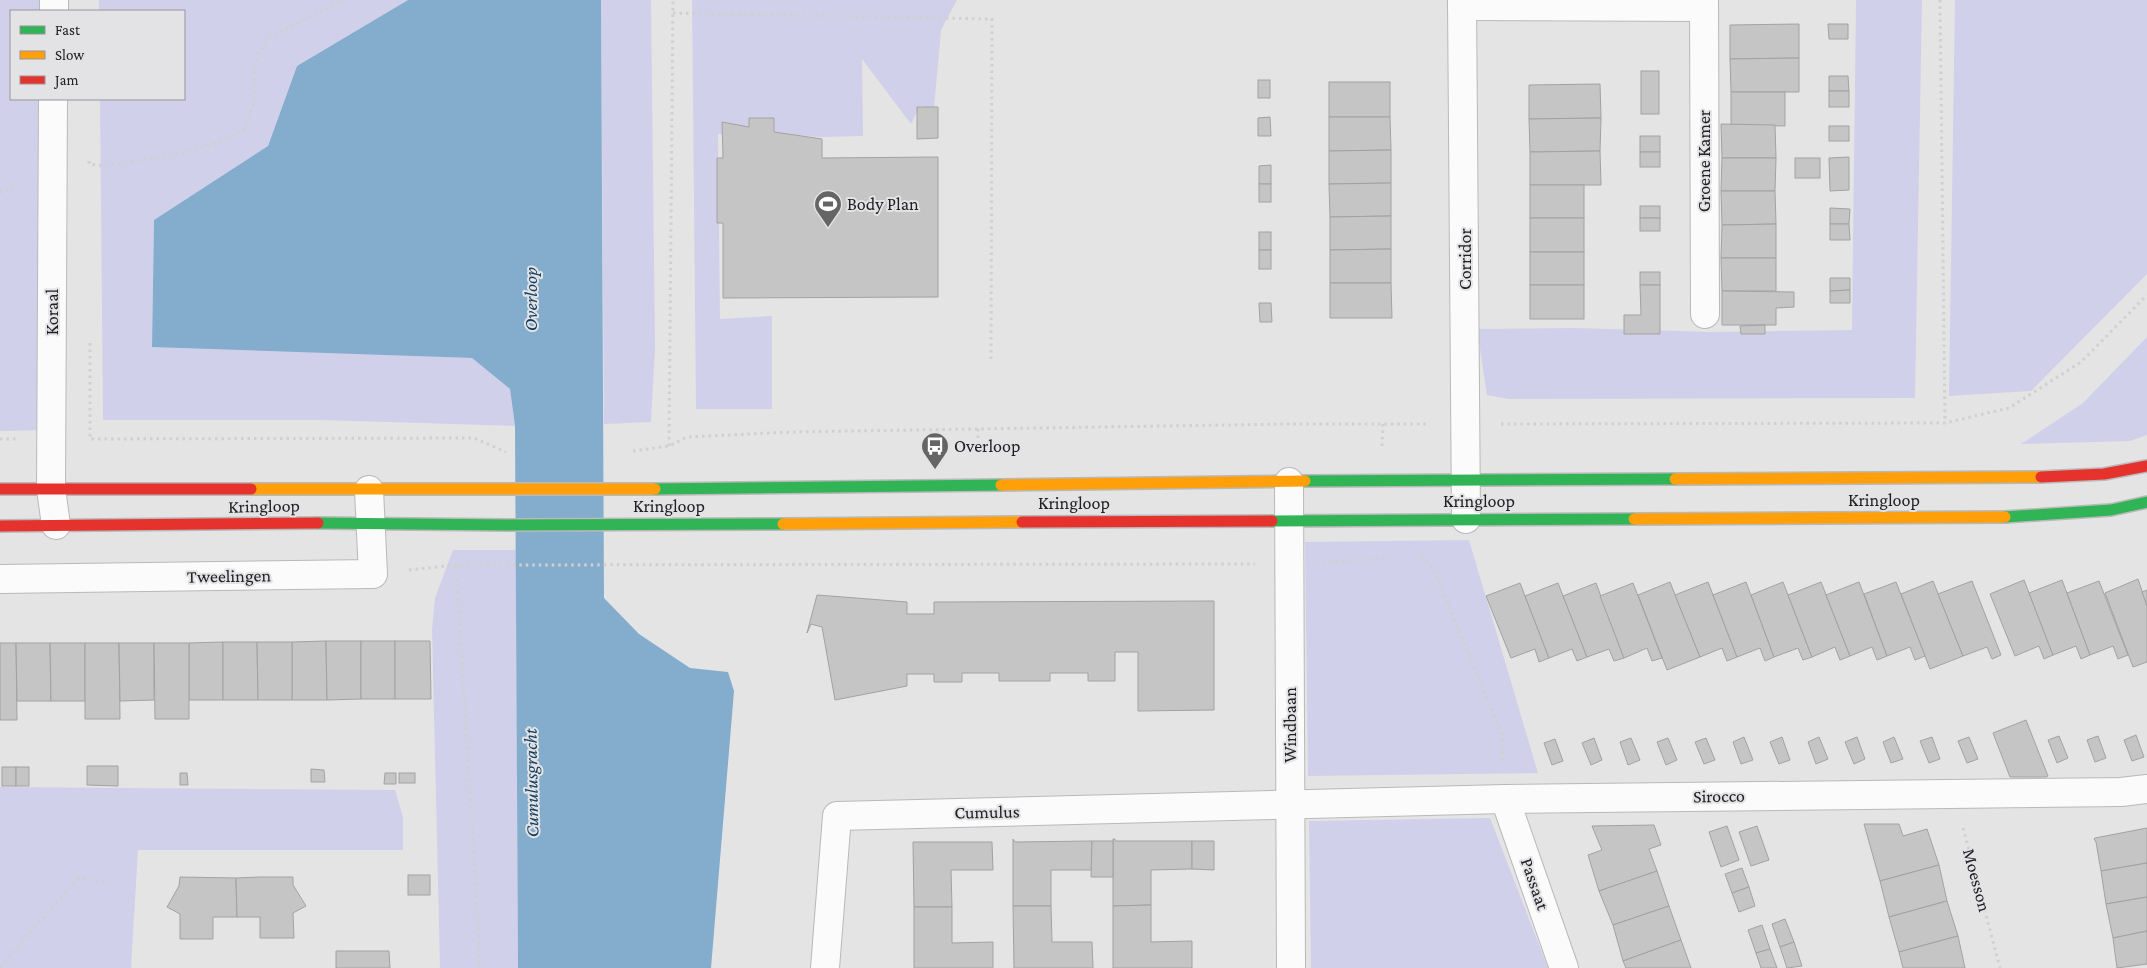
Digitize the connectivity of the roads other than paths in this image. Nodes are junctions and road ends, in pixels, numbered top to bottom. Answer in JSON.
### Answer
{"nodes":[{"id":1,"x":1462,"y":3,"type":"edge"},
{"id":2,"x":1704,"y":4,"type":"edge"},
{"id":3,"x":53,"y":100,"type":"edge"},
{"id":4,"x":1705,"y":314,"type":"dead end"},
{"id":5,"x":2147,"y":466,"type":"edge"},
{"id":6,"x":1466,"y":479,"type":"junction"},
{"id":7,"x":1289,"y":482,"type":"junction"},
{"id":8,"x":51,"y":489,"type":"junction"},
{"id":9,"x":0,"y":490,"type":"edge"},
{"id":10,"x":369,"y":490,"type":"junction"},
{"id":11,"x":2147,"y":502,"type":"edge"},
{"id":12,"x":1289,"y":519,"type":"junction"},
{"id":13,"x":1466,"y":519,"type":"junction"},
{"id":14,"x":370,"y":522,"type":"junction"},
{"id":15,"x":0,"y":526,"type":"edge"},
{"id":16,"x":56,"y":526,"type":"junction"},
{"id":17,"x":0,"y":579,"type":"edge"},
{"id":18,"x":2147,"y":789,"type":"edge"},
{"id":19,"x":1505,"y":799,"type":"junction"},
{"id":20,"x":1291,"y":804,"type":"junction"},
{"id":21,"x":825,"y":968,"type":"edge"},
{"id":22,"x":1291,"y":968,"type":"edge"},
{"id":23,"x":1564,"y":968,"type":"edge"}],
"edges":[{"from":1,"to":2,"type":"street","name":"Groene Kamer"},
{"from":1,"to":6,"type":"street","name":"Corridor"},
{"from":2,"to":4,"type":"street","name":"Groene Kamer"},
{"from":3,"to":8,"type":"street","name":"Koraal"},
{"from":5,"to":6,"type":"street","name":"Kringloop"},
{"from":6,"to":7,"type":"street","name":"Kringloop"},
{"from":6,"to":13,"type":"street","name":"Corridor"},
{"from":7,"to":10,"type":"street","name":"Kringloop"},
{"from":7,"to":12,"type":"street","name":"Windbaan"},
{"from":8,"to":9,"type":"street","name":"Kringloop"},
{"from":8,"to":10,"type":"street","name":"Kringloop"},
{"from":8,"to":16,"type":"street","name":"Koraal"},
{"from":10,"to":14,"type":"street"},
{"from":11,"to":13,"type":"street","name":"Kringloop"},
{"from":12,"to":13,"type":"street","name":"Kringloop"},
{"from":12,"to":14,"type":"street","name":"Kringloop"},
{"from":12,"to":20,"type":"street","name":"Windbaan"},
{"from":14,"to":16,"type":"street","name":"Kringloop"},
{"from":14,"to":17,"type":"street","name":"Tweelingen"},
{"from":15,"to":16,"type":"street","name":"Kringloop"},
{"from":18,"to":19,"type":"street","name":"Sirocco"},
{"from":19,"to":20,"type":"street","name":"Sirocco"},
{"from":19,"to":23,"type":"street","name":"Passaat"},
{"from":20,"to":21,"type":"street","name":"Cumulus"},
{"from":20,"to":22,"type":"street","name":"Windbaan"}]}
